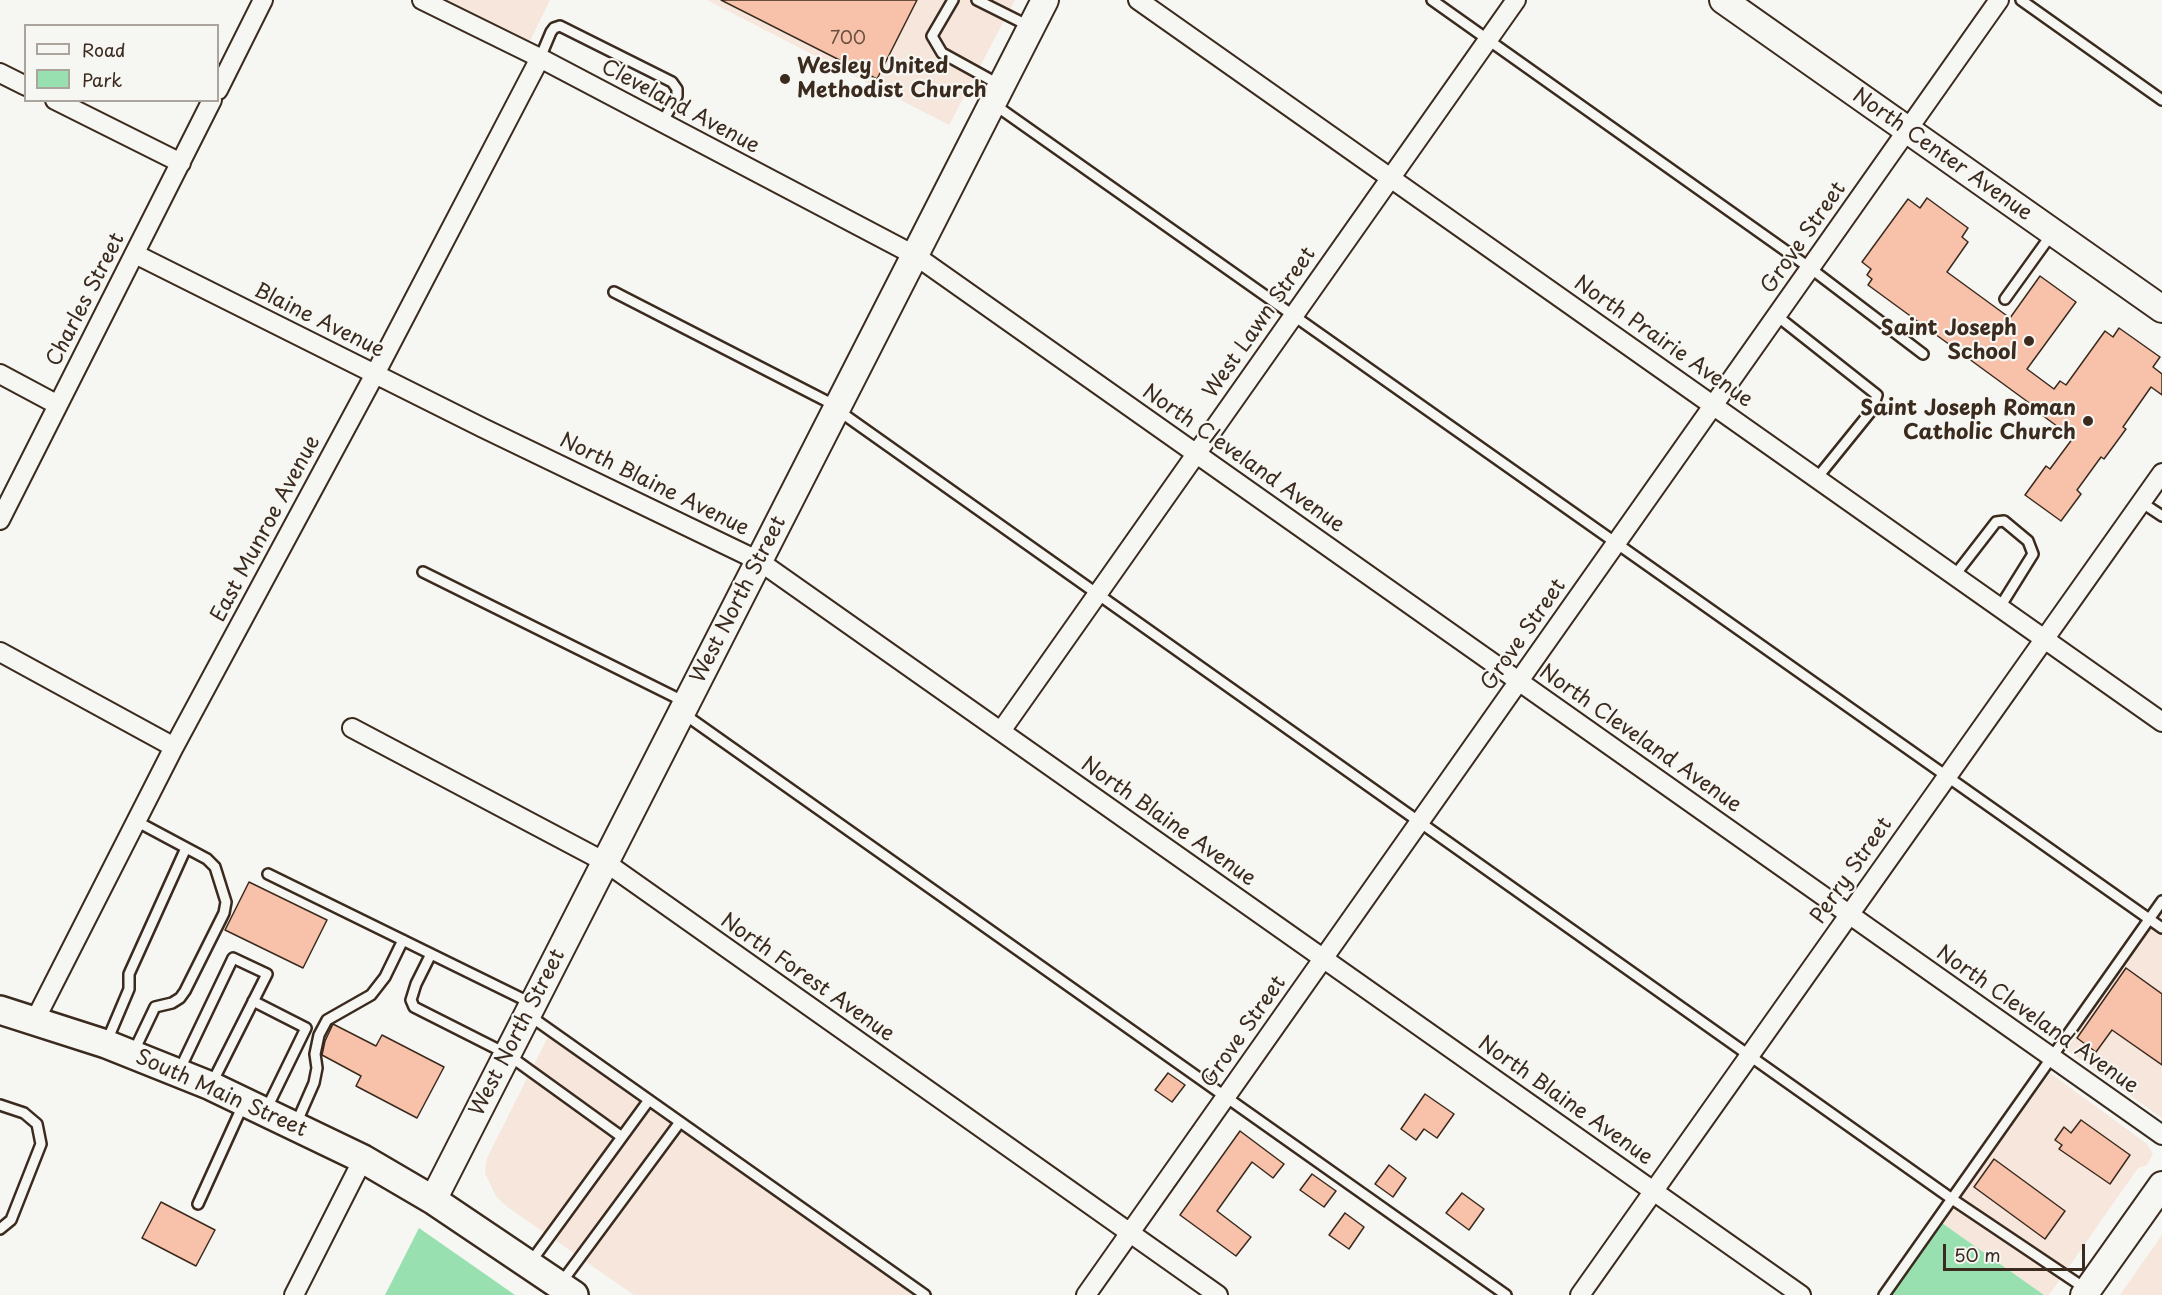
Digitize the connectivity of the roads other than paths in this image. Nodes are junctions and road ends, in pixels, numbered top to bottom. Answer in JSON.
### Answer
{"nodes":[{"id":1,"x":263,"y":0,"type":"edge"},
{"id":2,"x":953,"y":0,"type":"edge"},
{"id":3,"x":977,"y":0,"type":"edge"},
{"id":4,"x":1045,"y":0,"type":"edge"},
{"id":5,"x":1138,"y":0,"type":"edge"},
{"id":6,"x":1431,"y":0,"type":"edge"},
{"id":7,"x":1516,"y":0,"type":"edge"},
{"id":8,"x":1723,"y":0,"type":"edge"},
{"id":9,"x":2000,"y":0,"type":"edge"},
{"id":10,"x":2021,"y":0,"type":"edge"},
{"id":11,"x":431,"y":2,"type":"edge"},
{"id":12,"x":1032,"y":27,"type":"junction"},
{"id":13,"x":1488,"y":40,"type":"junction"},
{"id":14,"x":540,"y":58,"type":"junction"},
{"id":15,"x":0,"y":73,"type":"edge"},
{"id":16,"x":24,"y":85,"type":"edge"},
{"id":17,"x":219,"y":88,"type":"edge"},
{"id":18,"x":997,"y":94,"type":"junction"},
{"id":19,"x":2162,"y":100,"type":"edge"},
{"id":20,"x":59,"y":102,"type":"edge"},
{"id":21,"x":211,"y":102,"type":"edge"},
{"id":22,"x":662,"y":123,"type":"junction"},
{"id":23,"x":1908,"y":130,"type":"junction"},
{"id":24,"x":181,"y":164,"type":"junction"},
{"id":25,"x":1390,"y":178,"type":"junction"},
{"id":26,"x":2053,"y":232,"type":"junction"},
{"id":27,"x":135,"y":254,"type":"junction"},
{"id":28,"x":915,"y":256,"type":"junction"},
{"id":29,"x":1810,"y":268,"type":"junction"},
{"id":30,"x":614,"y":292,"type":"dead end"},
{"id":31,"x":2005,"y":299,"type":"dead end"},
{"id":32,"x":2162,"y":309,"type":"edge"},
{"id":33,"x":1293,"y":315,"type":"junction"},
{"id":34,"x":1776,"y":316,"type":"junction"},
{"id":35,"x":1923,"y":354,"type":"dead end"},
{"id":36,"x":0,"y":374,"type":"edge"},
{"id":37,"x":375,"y":374,"type":"junction"},
{"id":38,"x":58,"y":405,"type":"junction"},
{"id":39,"x":1713,"y":405,"type":"junction"},
{"id":40,"x":837,"y":409,"type":"junction"},
{"id":41,"x":483,"y":428,"type":"joint"},
{"id":42,"x":1196,"y":454,"type":"junction"},
{"id":43,"x":2162,"y":473,"type":"edge"},
{"id":44,"x":1817,"y":478,"type":"junction"},
{"id":45,"x":2141,"y":502,"type":"junction"},
{"id":46,"x":2162,"y":516,"type":"edge"},
{"id":47,"x":0,"y":520,"type":"edge"},
{"id":48,"x":1616,"y":543,"type":"junction"},
{"id":49,"x":759,"y":561,"type":"junction"},
{"id":50,"x":423,"y":572,"type":"dead end"},
{"id":51,"x":1955,"y":575,"type":"junction"},
{"id":52,"x":1097,"y":594,"type":"junction"},
{"id":53,"x":2000,"y":607,"type":"junction"},
{"id":54,"x":2044,"y":639,"type":"junction"},
{"id":55,"x":0,"y":651,"type":"edge"},
{"id":56,"x":1519,"y":681,"type":"junction"},
{"id":57,"x":684,"y":708,"type":"junction"},
{"id":58,"x":2162,"y":722,"type":"edge"},
{"id":59,"x":352,"y":728,"type":"dead end"},
{"id":60,"x":1000,"y":731,"type":"junction"},
{"id":61,"x":174,"y":747,"type":"junction"},
{"id":62,"x":1947,"y":777,"type":"junction"},
{"id":63,"x":136,"y":821,"type":"junction"},
{"id":64,"x":1420,"y":822,"type":"junction"},
{"id":65,"x":186,"y":848,"type":"junction"},
{"id":66,"x":606,"y":862,"type":"junction"},
{"id":67,"x":268,"y":874,"type":"dead end"},
{"id":68,"x":2162,"y":902,"type":"edge"},
{"id":69,"x":1849,"y":915,"type":"junction"},
{"id":70,"x":2149,"y":919,"type":"junction"},
{"id":71,"x":2162,"y":928,"type":"edge"},
{"id":72,"x":403,"y":940,"type":"junction"},
{"id":73,"x":431,"y":954,"type":"junction"},
{"id":74,"x":1323,"y":958,"type":"junction"},
{"id":75,"x":253,"y":1001,"type":"junction"},
{"id":76,"x":0,"y":1010,"type":"edge"},
{"id":77,"x":530,"y":1010,"type":"junction"},
{"id":78,"x":34,"y":1022,"type":"junction"},
{"id":79,"x":106,"y":1044,"type":"junction"},
{"id":80,"x":507,"y":1054,"type":"junction"},
{"id":81,"x":132,"y":1055,"type":"junction"},
{"id":82,"x":1750,"y":1055,"type":"junction"},
{"id":83,"x":2052,"y":1058,"type":"junction"},
{"id":84,"x":178,"y":1073,"type":"junction"},
{"id":85,"x":211,"y":1086,"type":"junction"},
{"id":86,"x":1226,"y":1097,"type":"junction"},
{"id":87,"x":649,"y":1101,"type":"junction"},
{"id":88,"x":0,"y":1105,"type":"edge"},
{"id":89,"x":255,"y":1107,"type":"junction"},
{"id":90,"x":680,"y":1122,"type":"junction"},
{"id":91,"x":295,"y":1126,"type":"junction"},
{"id":92,"x":2162,"y":1135,"type":"edge"},
{"id":93,"x":622,"y":1137,"type":"junction"},
{"id":94,"x":363,"y":1159,"type":"junction"},
{"id":95,"x":2162,"y":1185,"type":"edge"},
{"id":96,"x":1653,"y":1191,"type":"junction"},
{"id":97,"x":1952,"y":1199,"type":"junction"},
{"id":98,"x":433,"y":1200,"type":"junction"},
{"id":99,"x":198,"y":1204,"type":"dead end"},
{"id":100,"x":0,"y":1229,"type":"edge"},
{"id":101,"x":1130,"y":1233,"type":"junction"},
{"id":102,"x":529,"y":1265,"type":"junction"},
{"id":103,"x":567,"y":1290,"type":"edge"},
{"id":104,"x":2089,"y":1293,"type":"edge"},
{"id":105,"x":294,"y":1295,"type":"edge"},
{"id":106,"x":925,"y":1295,"type":"edge"},
{"id":107,"x":1086,"y":1295,"type":"edge"},
{"id":108,"x":1218,"y":1295,"type":"edge"},
{"id":109,"x":1506,"y":1295,"type":"edge"},
{"id":110,"x":1580,"y":1295,"type":"edge"},
{"id":111,"x":1801,"y":1295,"type":"edge"},
{"id":112,"x":1884,"y":1295,"type":"edge"}],
"edges":[{"from":1,"to":17,"type":"street"},
{"from":2,"to":18,"type":"lane"},
{"from":3,"to":12,"type":"lane"},
{"from":4,"to":12,"type":"main road","name":"West North Street"},
{"from":5,"to":25,"type":"street","name":"North Prairie Avenue"},
{"from":6,"to":13,"type":"lane"},
{"from":7,"to":13,"type":"street","name":"West Lawn Street"},
{"from":8,"to":23,"type":"main road","name":"North Center Avenue"},
{"from":9,"to":23,"type":"street","name":"Grove Street"},
{"from":10,"to":19,"type":"lane"},
{"from":11,"to":14,"type":"street","name":"Cleveland Avenue"},
{"from":12,"to":18,"type":"main road","name":"West North Street"},
{"from":13,"to":25,"type":"street","name":"West Lawn Street"},
{"from":13,"to":29,"type":"lane"},
{"from":14,"to":22,"type":"street","name":"Cleveland Avenue"},
{"from":14,"to":22,"type":"lane"},
{"from":14,"to":37,"type":"street","name":"East Munroe Avenue"},
{"from":15,"to":16,"type":"street"},
{"from":18,"to":28,"type":"main road","name":"West North Street"},
{"from":18,"to":33,"type":"lane"},
{"from":20,"to":24,"type":"street"},
{"from":21,"to":24,"type":"street","name":"Charles Street"},
{"from":22,"to":28,"type":"street","name":"Cleveland Avenue"},
{"from":23,"to":26,"type":"main road","name":"North Center Avenue"},
{"from":23,"to":29,"type":"street","name":"Grove Street"},
{"from":24,"to":27,"type":"street","name":"Charles Street"},
{"from":25,"to":33,"type":"street","name":"West Lawn Street"},
{"from":25,"to":39,"type":"street","name":"North Prairie Avenue"},
{"from":26,"to":31,"type":"lane"},
{"from":26,"to":32,"type":"main road","name":"North Center Avenue"},
{"from":27,"to":37,"type":"street","name":"Blaine Avenue"},
{"from":27,"to":38,"type":"street","name":"Charles Street"},
{"from":28,"to":40,"type":"main road","name":"West North Street"},
{"from":28,"to":42,"type":"street","name":"North Cleveland Avenue"},
{"from":29,"to":34,"type":"street","name":"Grove Street"},
{"from":29,"to":35,"type":"lane"},
{"from":30,"to":40,"type":"lane"},
{"from":33,"to":42,"type":"street","name":"West Lawn Street"},
{"from":33,"to":48,"type":"lane"},
{"from":34,"to":39,"type":"street","name":"Grove Street"},
{"from":34,"to":44,"type":"lane"},
{"from":36,"to":38,"type":"street"},
{"from":37,"to":41,"type":"street","name":"Blaine Avenue"},
{"from":37,"to":61,"type":"street","name":"East Munroe Avenue"},
{"from":38,"to":47,"type":"street","name":"Charles Street"},
{"from":39,"to":44,"type":"street","name":"North Prairie Avenue"},
{"from":39,"to":48,"type":"street","name":"Grove Street"},
{"from":40,"to":49,"type":"main road","name":"West North Street"},
{"from":40,"to":52,"type":"lane"},
{"from":41,"to":49,"type":"street","name":"North Blaine Avenue"},
{"from":42,"to":52,"type":"street","name":"West Lawn Street"},
{"from":42,"to":56,"type":"street","name":"North Cleveland Avenue"},
{"from":43,"to":45,"type":"street","name":"Perry Street"},
{"from":44,"to":51,"type":"street","name":"North Prairie Avenue"},
{"from":45,"to":46,"type":"lane"},
{"from":45,"to":54,"type":"street","name":"Perry Street"},
{"from":48,"to":56,"type":"street","name":"Grove Street"},
{"from":48,"to":62,"type":"lane"},
{"from":49,"to":57,"type":"main road","name":"West North Street"},
{"from":49,"to":60,"type":"street","name":"North Blaine Avenue"},
{"from":50,"to":57,"type":"lane"},
{"from":51,"to":53,"type":"street","name":"North Prairie Avenue"},
{"from":51,"to":53,"type":"lane"},
{"from":52,"to":60,"type":"street","name":"West Lawn Street"},
{"from":52,"to":64,"type":"lane"},
{"from":53,"to":54,"type":"street","name":"North Prairie Avenue"},
{"from":54,"to":58,"type":"street","name":"North Prairie Avenue"},
{"from":54,"to":62,"type":"street","name":"Perry Street"},
{"from":55,"to":61,"type":"street"},
{"from":56,"to":64,"type":"street","name":"Grove Street"},
{"from":56,"to":69,"type":"street","name":"North Cleveland Avenue"},
{"from":57,"to":66,"type":"main road","name":"West North Street"},
{"from":57,"to":86,"type":"lane"},
{"from":59,"to":66,"type":"street","name":"North Forest Avenue"},
{"from":60,"to":74,"type":"street","name":"North Blaine Avenue"},
{"from":61,"to":63,"type":"street","name":"East Munroe Avenue"},
{"from":62,"to":69,"type":"street","name":"Perry Street"},
{"from":62,"to":70,"type":"lane"},
{"from":63,"to":65,"type":"lane"},
{"from":63,"to":78,"type":"street","name":"East Munroe Avenue"},
{"from":64,"to":74,"type":"street","name":"Grove Street"},
{"from":64,"to":82,"type":"lane"},
{"from":65,"to":79,"type":"lane"},
{"from":65,"to":81,"type":"lane"},
{"from":66,"to":77,"type":"main road","name":"West North Street"},
{"from":66,"to":101,"type":"street","name":"North Forest Avenue"},
{"from":67,"to":72,"type":"lane"},
{"from":68,"to":70,"type":"lane"},
{"from":69,"to":82,"type":"street","name":"Perry Street"},
{"from":69,"to":83,"type":"street","name":"North Cleveland Avenue"},
{"from":70,"to":71,"type":"lane"},
{"from":70,"to":83,"type":"lane"},
{"from":72,"to":73,"type":"lane"},
{"from":72,"to":91,"type":"lane"},
{"from":73,"to":77,"type":"lane"},
{"from":73,"to":80,"type":"lane"},
{"from":74,"to":86,"type":"street","name":"Grove Street"},
{"from":74,"to":96,"type":"street","name":"North Blaine Avenue"},
{"from":75,"to":84,"type":"lane"},
{"from":75,"to":85,"type":"lane"},
{"from":75,"to":89,"type":"lane"},
{"from":76,"to":78,"type":"main road","name":"South Main Street"},
{"from":77,"to":80,"type":"main road","name":"West North Street"},
{"from":77,"to":87,"type":"lane"},
{"from":78,"to":79,"type":"main road","name":"South Main Street"},
{"from":79,"to":81,"type":"main road","name":"South Main Street"},
{"from":80,"to":93,"type":"lane"},
{"from":80,"to":98,"type":"main road","name":"West North Street"},
{"from":81,"to":84,"type":"main road","name":"South Main Street"},
{"from":82,"to":96,"type":"street","name":"Perry Street"},
{"from":82,"to":97,"type":"lane"},
{"from":83,"to":92,"type":"street","name":"North Cleveland Avenue"},
{"from":83,"to":97,"type":"lane"},
{"from":84,"to":85,"type":"main road","name":"South Main Street"},
{"from":85,"to":89,"type":"main road","name":"South Main Street"},
{"from":86,"to":101,"type":"street","name":"Grove Street"},
{"from":86,"to":109,"type":"lane"},
{"from":87,"to":90,"type":"lane"},
{"from":87,"to":93,"type":"lane"},
{"from":88,"to":100,"type":"lane"},
{"from":89,"to":91,"type":"main road","name":"South Main Street"},
{"from":89,"to":99,"type":"lane"},
{"from":90,"to":103,"type":"lane"},
{"from":90,"to":106,"type":"lane"},
{"from":91,"to":94,"type":"main road","name":"South Main Street"},
{"from":93,"to":102,"type":"lane"},
{"from":94,"to":98,"type":"main road","name":"South Main Street"},
{"from":94,"to":105,"type":"street"},
{"from":95,"to":104,"type":"main road"},
{"from":96,"to":110,"type":"street","name":"Perry Street"},
{"from":96,"to":111,"type":"street","name":"North Blaine Avenue"},
{"from":97,"to":104,"type":"lane"},
{"from":97,"to":112,"type":"lane"},
{"from":98,"to":102,"type":"main road","name":"South Main Street"},
{"from":101,"to":107,"type":"street","name":"Grove Street"},
{"from":101,"to":108,"type":"street","name":"North Forest Avenue"},
{"from":102,"to":103,"type":"main road","name":"South Main Street"}]}
